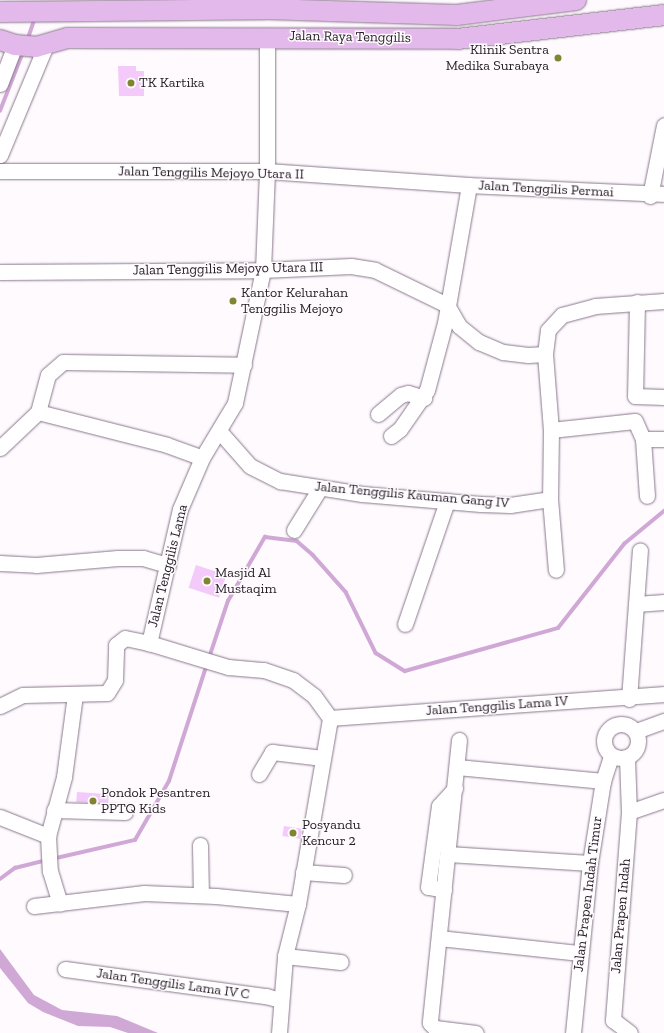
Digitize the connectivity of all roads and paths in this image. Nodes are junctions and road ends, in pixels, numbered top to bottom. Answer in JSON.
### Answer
{"nodes":[{"id":1,"x":576,"y":0,"type":"edge"},
{"id":2,"x":265,"y":5,"type":"edge"},
{"id":3,"x":39,"y":7,"type":"edge"},
{"id":4,"x":145,"y":10,"type":"junction"},
{"id":5,"x":378,"y":11,"type":"junction"},
{"id":6,"x":0,"y":12,"type":"edge"},
{"id":7,"x":664,"y":15,"type":"edge"},
{"id":8,"x":143,"y":36,"type":"junction"},
{"id":9,"x":266,"y":36,"type":"junction"},
{"id":10,"x":377,"y":37,"type":"junction"},
{"id":11,"x":24,"y":45,"type":"edge"},
{"id":12,"x":0,"y":84,"type":"edge"},
{"id":13,"x":664,"y":125,"type":"edge"},
{"id":14,"x":0,"y":155,"type":"edge"},
{"id":15,"x":267,"y":170,"type":"junction"},
{"id":16,"x":0,"y":171,"type":"edge"},
{"id":17,"x":469,"y":185,"type":"junction"},
{"id":18,"x":657,"y":195,"type":"edge"},
{"id":19,"x":263,"y":270,"type":"junction"},
{"id":20,"x":0,"y":272,"type":"edge"},
{"id":21,"x":664,"y":301,"type":"edge"},
{"id":22,"x":637,"y":302,"type":"junction"},
{"id":23,"x":447,"y":305,"type":"junction"},
{"id":24,"x":545,"y":354,"type":"junction"},
{"id":25,"x":244,"y":365,"type":"junction"},
{"id":26,"x":664,"y":397,"type":"edge"},
{"id":27,"x":424,"y":398,"type":"junction"},
{"id":28,"x":38,"y":412,"type":"junction"},
{"id":29,"x":378,"y":414,"type":"dead end"},
{"id":30,"x":551,"y":430,"type":"junction"},
{"id":31,"x":220,"y":432,"type":"junction"},
{"id":32,"x":391,"y":436,"type":"dead end"},
{"id":33,"x":643,"y":439,"type":"junction"},
{"id":34,"x":664,"y":440,"type":"edge"},
{"id":35,"x":0,"y":448,"type":"edge"},
{"id":36,"x":202,"y":458,"type":"junction"},
{"id":37,"x":320,"y":488,"type":"junction"},
{"id":38,"x":647,"y":496,"type":"dead end"},
{"id":39,"x":550,"y":500,"type":"junction"},
{"id":40,"x":447,"y":501,"type":"junction"},
{"id":41,"x":294,"y":530,"type":"dead end"},
{"id":42,"x":640,"y":550,"type":"dead end"},
{"id":43,"x":0,"y":563,"type":"edge"},
{"id":44,"x":168,"y":565,"type":"junction"},
{"id":45,"x":556,"y":570,"type":"dead end"},
{"id":46,"x":664,"y":602,"type":"edge"},
{"id":47,"x":636,"y":604,"type":"junction"},
{"id":48,"x":405,"y":624,"type":"dead end"},
{"id":49,"x":149,"y":643,"type":"junction"},
{"id":50,"x":664,"y":694,"type":"edge"},
{"id":51,"x":75,"y":695,"type":"junction"},
{"id":52,"x":629,"y":699,"type":"junction"},
{"id":53,"x":0,"y":706,"type":"edge"},
{"id":54,"x":330,"y":718,"type":"junction"},
{"id":55,"x":664,"y":721,"type":"edge"},
{"id":56,"x":636,"y":731,"type":"junction"},
{"id":57,"x":459,"y":740,"type":"dead end"},
{"id":58,"x":611,"y":756,"type":"junction"},
{"id":59,"x":322,"y":758,"type":"junction"},
{"id":60,"x":627,"y":758,"type":"junction"},
{"id":61,"x":457,"y":767,"type":"junction"},
{"id":62,"x":259,"y":774,"type":"dead end"},
{"id":63,"x":603,"y":781,"type":"junction"},
{"id":64,"x":455,"y":788,"type":"junction"},
{"id":65,"x":664,"y":800,"type":"edge"},
{"id":66,"x":54,"y":810,"type":"junction"},
{"id":67,"x":125,"y":812,"type":"dead end"},
{"id":68,"x":630,"y":812,"type":"junction"},
{"id":69,"x":0,"y":817,"type":"edge"},
{"id":70,"x":47,"y":843,"type":"junction"},
{"id":71,"x":200,"y":845,"type":"dead end"},
{"id":72,"x":448,"y":854,"type":"junction"},
{"id":73,"x":590,"y":863,"type":"junction"},
{"id":74,"x":303,"y":872,"type":"junction"},
{"id":75,"x":344,"y":875,"type":"dead end"},
{"id":76,"x":444,"y":890,"type":"junction"},
{"id":77,"x":201,"y":895,"type":"junction"},
{"id":78,"x":60,"y":903,"type":"junction"},
{"id":79,"x":298,"y":904,"type":"junction"},
{"id":80,"x":34,"y":906,"type":"dead end"},
{"id":81,"x":439,"y":938,"type":"junction"},
{"id":82,"x":580,"y":953,"type":"junction"},
{"id":83,"x":285,"y":956,"type":"junction"},
{"id":84,"x":341,"y":962,"type":"dead end"},
{"id":85,"x":65,"y":969,"type":"dead end"},
{"id":86,"x":280,"y":1000,"type":"junction"},
{"id":87,"x":279,"y":1033,"type":"edge"},
{"id":88,"x":476,"y":1033,"type":"edge"},
{"id":89,"x":573,"y":1033,"type":"edge"},
{"id":90,"x":630,"y":1033,"type":"edge"}],
"edges":[{"from":1,"to":5,"type":"main road","name":"Jalan Raya Tenggilis"},
{"from":2,"to":4,"type":"main road","name":"Jalan Raya Tenggilis"},
{"from":2,"to":5,"type":"main road","name":"Jalan Raya Tenggilis"},
{"from":3,"to":4,"type":"main road","name":"Jalan Raya Tenggilis"},
{"from":3,"to":6,"type":"main road","name":"Jalan Raya Tenggilis"},
{"from":4,"to":8,"type":"main road"},
{"from":5,"to":10,"type":"main road"},
{"from":7,"to":10,"type":"main road","name":"Jalan Raya Tenggilis"},
{"from":8,"to":9,"type":"main road","name":"Jalan Raya Tenggilis"},
{"from":8,"to":11,"type":"main road","name":"Jalan Raya Tenggilis"},
{"from":9,"to":10,"type":"main road","name":"Jalan Raya Tenggilis"},
{"from":9,"to":15,"type":"street","name":"Jalan Tenggilis Lama"},
{"from":11,"to":12,"type":"street"},
{"from":11,"to":14,"type":"street"},
{"from":13,"to":18,"type":"street","name":"Jalan Tenggilis Permai"},
{"from":15,"to":16,"type":"street","name":"Jalan Tenggilis Mejoyo Utara II"},
{"from":15,"to":17,"type":"street","name":"Jalan Tenggilis Mejoyo Utara II"},
{"from":15,"to":19,"type":"street","name":"Jalan Tenggilis Lama"},
{"from":17,"to":18,"type":"street","name":"Jalan Tenggilis Permai"},
{"from":17,"to":23,"type":"street","name":"Jalan Tenggilis Permai"},
{"from":19,"to":20,"type":"street","name":"Jalan Tenggilis Mejoyo Utara III"},
{"from":19,"to":23,"type":"street","name":"Jalan Tenggilis Mejoyo Utara III"},
{"from":19,"to":25,"type":"street","name":"Jalan Tenggilis Lama"},
{"from":21,"to":22,"type":"street"},
{"from":22,"to":24,"type":"street"},
{"from":22,"to":26,"type":"street"},
{"from":23,"to":24,"type":"street"},
{"from":23,"to":27,"type":"street","name":"Jalan Tenggilis Permai"},
{"from":24,"to":30,"type":"street"},
{"from":25,"to":28,"type":"street"},
{"from":25,"to":31,"type":"street","name":"Jalan Tenggilis Lama"},
{"from":27,"to":29,"type":"street"},
{"from":27,"to":32,"type":"street"},
{"from":28,"to":35,"type":"street"},
{"from":28,"to":36,"type":"street"},
{"from":30,"to":33,"type":"street"},
{"from":30,"to":39,"type":"street"},
{"from":31,"to":36,"type":"street","name":"Jalan Tenggilis Lama"},
{"from":31,"to":37,"type":"street","name":"Jalan Tenggilis Kauman Gang IV"},
{"from":33,"to":34,"type":"street"},
{"from":33,"to":38,"type":"street"},
{"from":36,"to":44,"type":"street","name":"Jalan Tenggilis Lama"},
{"from":37,"to":40,"type":"street","name":"Jalan Tenggilis Kauman Gang IV"},
{"from":37,"to":41,"type":"street"},
{"from":39,"to":40,"type":"street","name":"Jalan Tenggilis Kauman Gang IV"},
{"from":39,"to":45,"type":"street"},
{"from":40,"to":48,"type":"street"},
{"from":42,"to":47,"type":"street"},
{"from":43,"to":44,"type":"street"},
{"from":44,"to":49,"type":"street","name":"Jalan Tenggilis Lama"},
{"from":46,"to":47,"type":"street"},
{"from":47,"to":52,"type":"street"},
{"from":49,"to":51,"type":"street"},
{"from":49,"to":54,"type":"street","name":"Jalan Tenggilis Lama"},
{"from":50,"to":52,"type":"street","name":"Jalan Tenggilis Lama IV"},
{"from":51,"to":53,"type":"street"},
{"from":51,"to":66,"type":"street"},
{"from":52,"to":54,"type":"street","name":"Jalan Tenggilis Lama IV"},
{"from":54,"to":59,"type":"street"},
{"from":55,"to":56,"type":"street"},
{"from":56,"to":58,"type":"street"},
{"from":56,"to":60,"type":"street"},
{"from":57,"to":61,"type":"street"},
{"from":58,"to":60,"type":"street"},
{"from":58,"to":63,"type":"street","name":"Jalan Prapen Indah Timur"},
{"from":59,"to":62,"type":"street"},
{"from":59,"to":74,"type":"street"},
{"from":60,"to":68,"type":"street","name":"Jalan Prapen Indah"},
{"from":61,"to":63,"type":"street"},
{"from":61,"to":64,"type":"street"},
{"from":63,"to":73,"type":"street","name":"Jalan Prapen Indah Timur"},
{"from":64,"to":72,"type":"street"},
{"from":64,"to":76,"type":"street"},
{"from":65,"to":68,"type":"street"},
{"from":66,"to":67,"type":"street"},
{"from":66,"to":70,"type":"street"},
{"from":68,"to":90,"type":"street","name":"Jalan Prapen Indah"},
{"from":69,"to":70,"type":"street"},
{"from":70,"to":78,"type":"street"},
{"from":71,"to":77,"type":"street"},
{"from":72,"to":73,"type":"street"},
{"from":72,"to":76,"type":"street"},
{"from":73,"to":82,"type":"street","name":"Jalan Prapen Indah Timur"},
{"from":74,"to":75,"type":"street"},
{"from":74,"to":79,"type":"street"},
{"from":76,"to":81,"type":"street"},
{"from":77,"to":78,"type":"street"},
{"from":77,"to":79,"type":"street"},
{"from":78,"to":80,"type":"street"},
{"from":79,"to":83,"type":"street"},
{"from":81,"to":82,"type":"street"},
{"from":81,"to":88,"type":"street"},
{"from":82,"to":89,"type":"street","name":"Jalan Prapen Indah Timur"},
{"from":83,"to":84,"type":"street"},
{"from":83,"to":86,"type":"street"},
{"from":85,"to":86,"type":"street","name":"Jalan Tenggilis Lama IV C"},
{"from":86,"to":87,"type":"street"}]}
